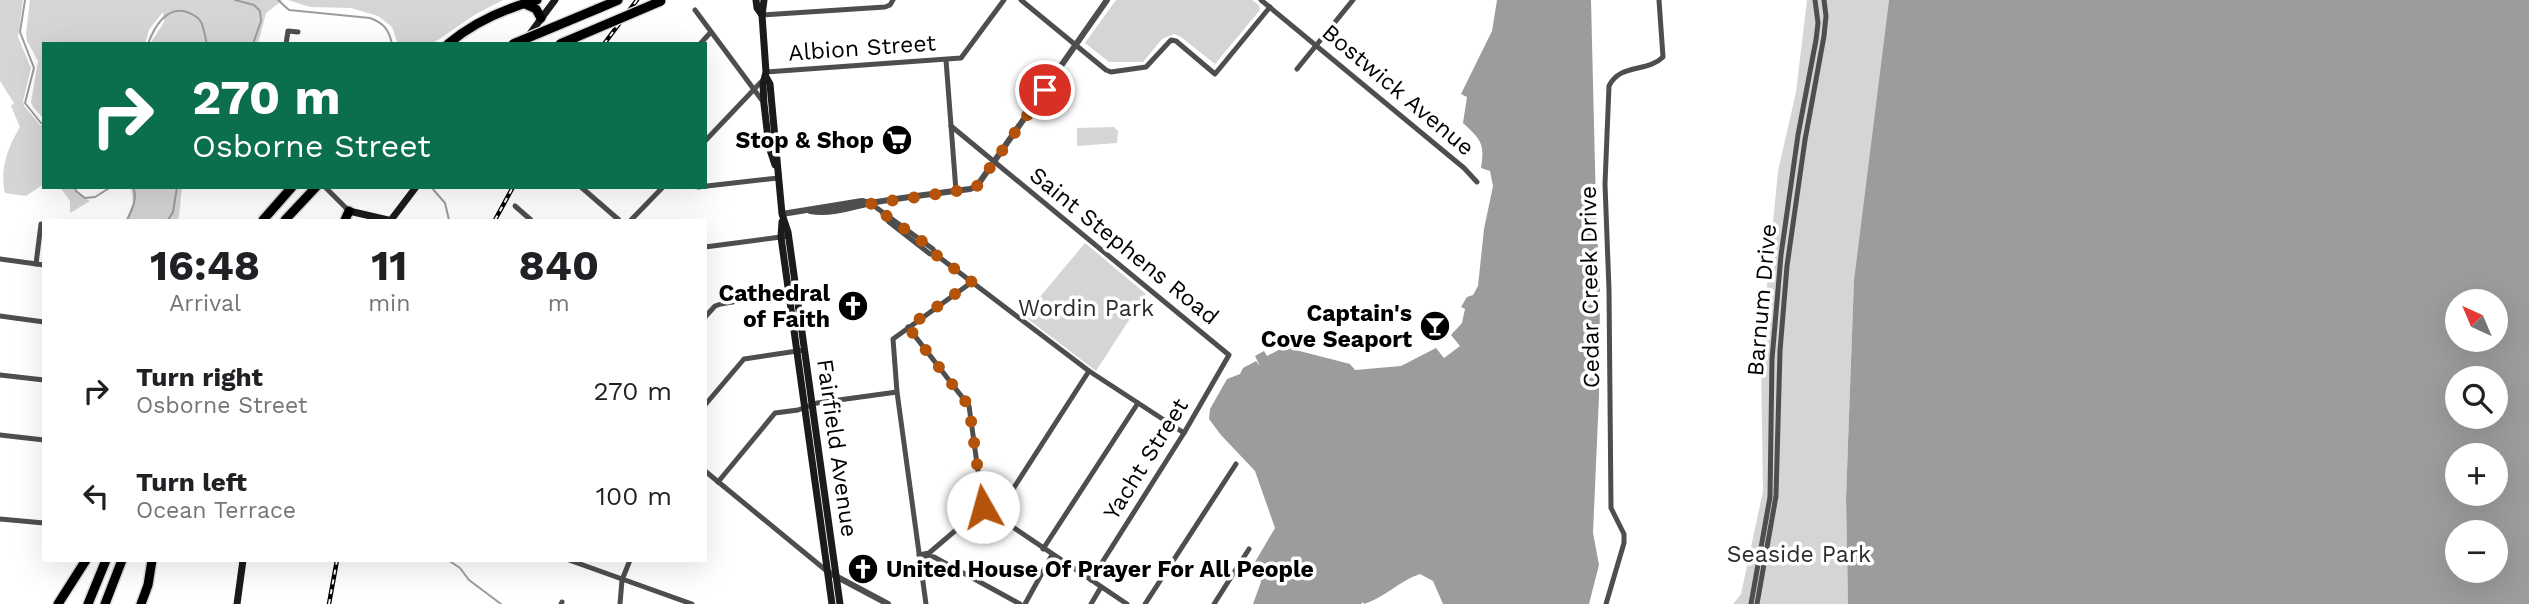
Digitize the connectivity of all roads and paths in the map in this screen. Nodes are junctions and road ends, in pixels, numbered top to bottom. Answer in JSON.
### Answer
{"nodes":[{"id":1,"x":537,"y":0,"type":"edge"},
{"id":2,"x":555,"y":0,"type":"edge"},
{"id":3,"x":618,"y":0,"type":"edge"},
{"id":4,"x":756,"y":0,"type":"edge"},
{"id":5,"x":764,"y":0,"type":"edge"},
{"id":6,"x":1004,"y":0,"type":"edge"},
{"id":7,"x":1021,"y":0,"type":"edge"},
{"id":8,"x":1107,"y":0,"type":"edge"},
{"id":9,"x":1261,"y":0,"type":"edge"},
{"id":10,"x":1353,"y":0,"type":"edge"},
{"id":11,"x":1659,"y":0,"type":"edge"},
{"id":12,"x":1815,"y":0,"type":"edge"},
{"id":13,"x":1824,"y":0,"type":"edge"},
{"id":14,"x":663,"y":1,"type":"edge"},
{"id":15,"x":892,"y":3,"type":"edge"},
{"id":16,"x":518,"y":5,"type":"junction"},
{"id":17,"x":1269,"y":7,"type":"junction"},
{"id":18,"x":695,"y":10,"type":"dead end"},
{"id":19,"x":762,"y":15,"type":"junction"},
{"id":20,"x":541,"y":18,"type":"junction"},
{"id":21,"x":298,"y":32,"type":"dead end"},
{"id":22,"x":711,"y":32,"type":"junction"},
{"id":23,"x":286,"y":42,"type":"edge"},
{"id":24,"x":451,"y":42,"type":"edge"},
{"id":25,"x":518,"y":42,"type":"edge"},
{"id":26,"x":523,"y":42,"type":"edge"},
{"id":27,"x":565,"y":42,"type":"edge"},
{"id":28,"x":702,"y":42,"type":"edge"},
{"id":29,"x":1316,"y":45,"type":"junction"},
{"id":30,"x":1076,"y":46,"type":"junction"},
{"id":31,"x":946,"y":60,"type":"junction"},
{"id":32,"x":1297,"y":69,"type":"dead end"},
{"id":33,"x":766,"y":74,"type":"junction"},
{"id":34,"x":753,"y":89,"type":"junction"},
{"id":35,"x":764,"y":104,"type":"junction"},
{"id":36,"x":951,"y":126,"type":"junction"},
{"id":37,"x":707,"y":139,"type":"edge"},
{"id":38,"x":994,"y":163,"type":"junction"},
{"id":39,"x":777,"y":169,"type":"junction"},
{"id":40,"x":778,"y":178,"type":"junction"},
{"id":41,"x":1477,"y":182,"type":"dead end"},
{"id":42,"x":707,"y":186,"type":"edge"},
{"id":43,"x":289,"y":189,"type":"edge"},
{"id":44,"x":314,"y":189,"type":"edge"},
{"id":45,"x":327,"y":189,"type":"edge"},
{"id":46,"x":414,"y":189,"type":"edge"},
{"id":47,"x":583,"y":189,"type":"edge"},
{"id":48,"x":661,"y":189,"type":"edge"},
{"id":49,"x":956,"y":191,"type":"junction"},
{"id":50,"x":870,"y":204,"type":"junction"},
{"id":51,"x":515,"y":206,"type":"dead end"},
{"id":52,"x":782,"y":214,"type":"junction"},
{"id":53,"x":347,"y":216,"type":"edge"},
{"id":54,"x":264,"y":219,"type":"edge"},
{"id":55,"x":286,"y":219,"type":"edge"},
{"id":56,"x":378,"y":219,"type":"edge"},
{"id":57,"x":390,"y":219,"type":"edge"},
{"id":58,"x":530,"y":219,"type":"edge"},
{"id":59,"x":618,"y":219,"type":"edge"},
{"id":60,"x":632,"y":219,"type":"edge"},
{"id":61,"x":41,"y":224,"type":"dead end"},
{"id":62,"x":785,"y":237,"type":"junction"},
{"id":63,"x":707,"y":247,"type":"edge"},
{"id":64,"x":0,"y":259,"type":"edge"},
{"id":65,"x":36,"y":264,"type":"junction"},
{"id":66,"x":42,"y":265,"type":"edge"},
{"id":67,"x":972,"y":282,"type":"junction"},
{"id":68,"x":792,"y":292,"type":"junction"},
{"id":69,"x":707,"y":315,"type":"edge"},
{"id":70,"x":0,"y":316,"type":"edge"},
{"id":71,"x":42,"y":322,"type":"edge"},
{"id":72,"x":908,"y":327,"type":"junction"},
{"id":73,"x":800,"y":351,"type":"junction"},
{"id":74,"x":1229,"y":355,"type":"joint"},
{"id":75,"x":1089,"y":371,"type":"junction"},
{"id":76,"x":0,"y":374,"type":"edge"},
{"id":77,"x":42,"y":380,"type":"edge"},
{"id":78,"x":897,"y":392,"type":"junction"},
{"id":79,"x":707,"y":403,"type":"edge"},
{"id":80,"x":1138,"y":403,"type":"junction"},
{"id":81,"x":808,"y":407,"type":"junction"},
{"id":82,"x":1184,"y":433,"type":"junction"},
{"id":83,"x":0,"y":435,"type":"edge"},
{"id":84,"x":42,"y":440,"type":"edge"},
{"id":85,"x":1236,"y":464,"type":"dead end"},
{"id":86,"x":707,"y":473,"type":"edge"},
{"id":87,"x":718,"y":482,"type":"junction"},
{"id":88,"x":983,"y":507,"type":"junction"},
{"id":89,"x":995,"y":517,"type":"junction"},
{"id":90,"x":0,"y":519,"type":"edge"},
{"id":91,"x":42,"y":523,"type":"edge"},
{"id":92,"x":1043,"y":549,"type":"junction"},
{"id":93,"x":1250,"y":549,"type":"dead end"},
{"id":94,"x":919,"y":555,"type":"junction"},
{"id":95,"x":1052,"y":555,"type":"junction"},
{"id":96,"x":85,"y":562,"type":"edge"},
{"id":97,"x":105,"y":562,"type":"edge"},
{"id":98,"x":121,"y":562,"type":"edge"},
{"id":99,"x":152,"y":562,"type":"edge"},
{"id":100,"x":243,"y":562,"type":"edge"},
{"id":101,"x":574,"y":562,"type":"edge"},
{"id":102,"x":629,"y":562,"type":"edge"},
{"id":103,"x":832,"y":574,"type":"junction"},
{"id":104,"x":622,"y":580,"type":"junction"},
{"id":105,"x":1091,"y":580,"type":"junction"},
{"id":106,"x":1101,"y":587,"type":"junction"},
{"id":107,"x":58,"y":604,"type":"edge"},
{"id":108,"x":88,"y":604,"type":"edge"},
{"id":109,"x":105,"y":604,"type":"edge"},
{"id":110,"x":141,"y":604,"type":"edge"},
{"id":111,"x":237,"y":604,"type":"edge"},
{"id":112,"x":620,"y":604,"type":"edge"},
{"id":113,"x":692,"y":604,"type":"edge"},
{"id":114,"x":832,"y":604,"type":"edge"},
{"id":115,"x":840,"y":604,"type":"edge"},
{"id":116,"x":888,"y":604,"type":"edge"},
{"id":117,"x":926,"y":604,"type":"edge"},
{"id":118,"x":1023,"y":604,"type":"edge"},
{"id":119,"x":1091,"y":604,"type":"edge"},
{"id":120,"x":1127,"y":604,"type":"edge"},
{"id":121,"x":1146,"y":604,"type":"edge"},
{"id":122,"x":1214,"y":604,"type":"edge"},
{"id":123,"x":1606,"y":604,"type":"edge"},
{"id":124,"x":1751,"y":604,"type":"edge"},
{"id":125,"x":1757,"y":604,"type":"edge"}],
"edges":[{"from":1,"to":16,"type":"highway"},
{"from":2,"to":20,"type":"main road"},
{"from":3,"to":25,"type":"highway","bridge":true},
{"from":4,"to":19,"type":"main road","name":"Fairfield Avenue"},
{"from":5,"to":19,"type":"main road","name":"Fairfield Avenue"},
{"from":6,"to":31,"type":"street","name":"Albion Street"},
{"from":7,"to":30,"type":"street"},
{"from":8,"to":30,"type":"street"},
{"from":9,"to":17,"type":"street","name":"Bostwick Avenue"},
{"from":10,"to":29,"type":"street"},
{"from":11,"to":123,"type":"street","name":"Cedar Creek Drive"},
{"from":12,"to":124,"type":"street","name":"Barnum Drive"},
{"from":13,"to":125,"type":"street","name":"Barnum Drive"},
{"from":14,"to":27,"type":"highway","bridge":true},
{"from":15,"to":19,"type":"street"},
{"from":16,"to":20,"type":"highway"},
{"from":16,"to":24,"type":"highway"},
{"from":17,"to":29,"type":"street","name":"Bostwick Avenue"},
{"from":17,"to":30,"type":"street"},
{"from":18,"to":22,"type":"street"},
{"from":19,"to":33,"type":"main road","name":"Fairfield Avenue"},
{"from":20,"to":26,"type":"main road"},
{"from":21,"to":23,"type":"street"},
{"from":22,"to":28,"type":"street"},
{"from":22,"to":34,"type":"street"},
{"from":29,"to":32,"type":"street"},
{"from":29,"to":41,"type":"street","name":"Bostwick Avenue"},
{"from":30,"to":38,"type":"street"},
{"from":31,"to":33,"type":"street","name":"Albion Street"},
{"from":31,"to":36,"type":"street"},
{"from":33,"to":34,"type":"street"},
{"from":33,"to":35,"type":"main road","name":"Fairfield Avenue"},
{"from":33,"to":39,"type":"main road","name":"Fairfield Avenue"},
{"from":34,"to":35,"type":"street"},
{"from":34,"to":37,"type":"street"},
{"from":35,"to":39,"type":"main road","name":"Fairfield Avenue"},
{"from":36,"to":38,"type":"street","name":"Saint Stephens Road"},
{"from":36,"to":49,"type":"street"},
{"from":38,"to":49,"type":"street"},
{"from":38,"to":74,"type":"street","name":"Saint Stephens Road"},
{"from":39,"to":40,"type":"main road","name":"Fairfield Avenue"},
{"from":40,"to":42,"type":"street"},
{"from":40,"to":52,"type":"main road","name":"Fairfield Avenue"},
{"from":43,"to":54,"type":"highway"},
{"from":44,"to":55,"type":"highway"},
{"from":45,"to":53,"type":"street"},
{"from":46,"to":57,"type":"main road"},
{"from":47,"to":59,"type":"street"},
{"from":48,"to":60,"type":"street"},
{"from":49,"to":50,"type":"street"},
{"from":50,"to":52,"type":"street"},
{"from":50,"to":67,"type":"street"},
{"from":51,"to":58,"type":"street"},
{"from":52,"to":62,"type":"main road","name":"Fairfield Avenue"},
{"from":53,"to":56,"type":"main road"},
{"from":61,"to":65,"type":"street"},
{"from":62,"to":63,"type":"street"},
{"from":62,"to":68,"type":"main road","name":"Fairfield Avenue"},
{"from":64,"to":65,"type":"street"},
{"from":65,"to":66,"type":"street"},
{"from":67,"to":72,"type":"street"},
{"from":67,"to":75,"type":"street"},
{"from":68,"to":69,"type":"street"},
{"from":68,"to":73,"type":"main road","name":"Fairfield Avenue"},
{"from":70,"to":71,"type":"street"},
{"from":72,"to":78,"type":"street"},
{"from":72,"to":88,"type":"street"},
{"from":73,"to":79,"type":"street"},
{"from":73,"to":81,"type":"main road","name":"Fairfield Avenue"},
{"from":74,"to":82,"type":"street","name":"Yacht Street"},
{"from":75,"to":80,"type":"street"},
{"from":75,"to":89,"type":"street"},
{"from":76,"to":77,"type":"street"},
{"from":78,"to":81,"type":"street"},
{"from":78,"to":94,"type":"street"},
{"from":80,"to":82,"type":"street"},
{"from":80,"to":92,"type":"street"},
{"from":81,"to":87,"type":"street"},
{"from":81,"to":103,"type":"main road","name":"Fairfield Avenue"},
{"from":82,"to":105,"type":"street","name":"Yacht Street"},
{"from":83,"to":84,"type":"street"},
{"from":85,"to":121,"type":"street"},
{"from":86,"to":87,"type":"street"},
{"from":87,"to":103,"type":"street"},
{"from":88,"to":89,"type":"street"},
{"from":88,"to":94,"type":"street"},
{"from":89,"to":92,"type":"street"},
{"from":90,"to":91,"type":"street"},
{"from":92,"to":95,"type":"street"},
{"from":93,"to":122,"type":"street"},
{"from":94,"to":117,"type":"street"},
{"from":94,"to":118,"type":"street"},
{"from":95,"to":105,"type":"street"},
{"from":95,"to":118,"type":"street"},
{"from":96,"to":107,"type":"highway"},
{"from":97,"to":108,"type":"highway"},
{"from":98,"to":109,"type":"highway"},
{"from":99,"to":110,"type":"highway"},
{"from":100,"to":111,"type":"main road"},
{"from":101,"to":104,"type":"street"},
{"from":102,"to":104,"type":"street"},
{"from":103,"to":114,"type":"main road","name":"Fairfield Avenue"},
{"from":103,"to":115,"type":"main road","name":"Fairfield Avenue"},
{"from":103,"to":116,"type":"street"},
{"from":104,"to":112,"type":"street"},
{"from":104,"to":113,"type":"street"},
{"from":105,"to":106,"type":"street"},
{"from":106,"to":119,"type":"street"},
{"from":106,"to":120,"type":"street"}]}
